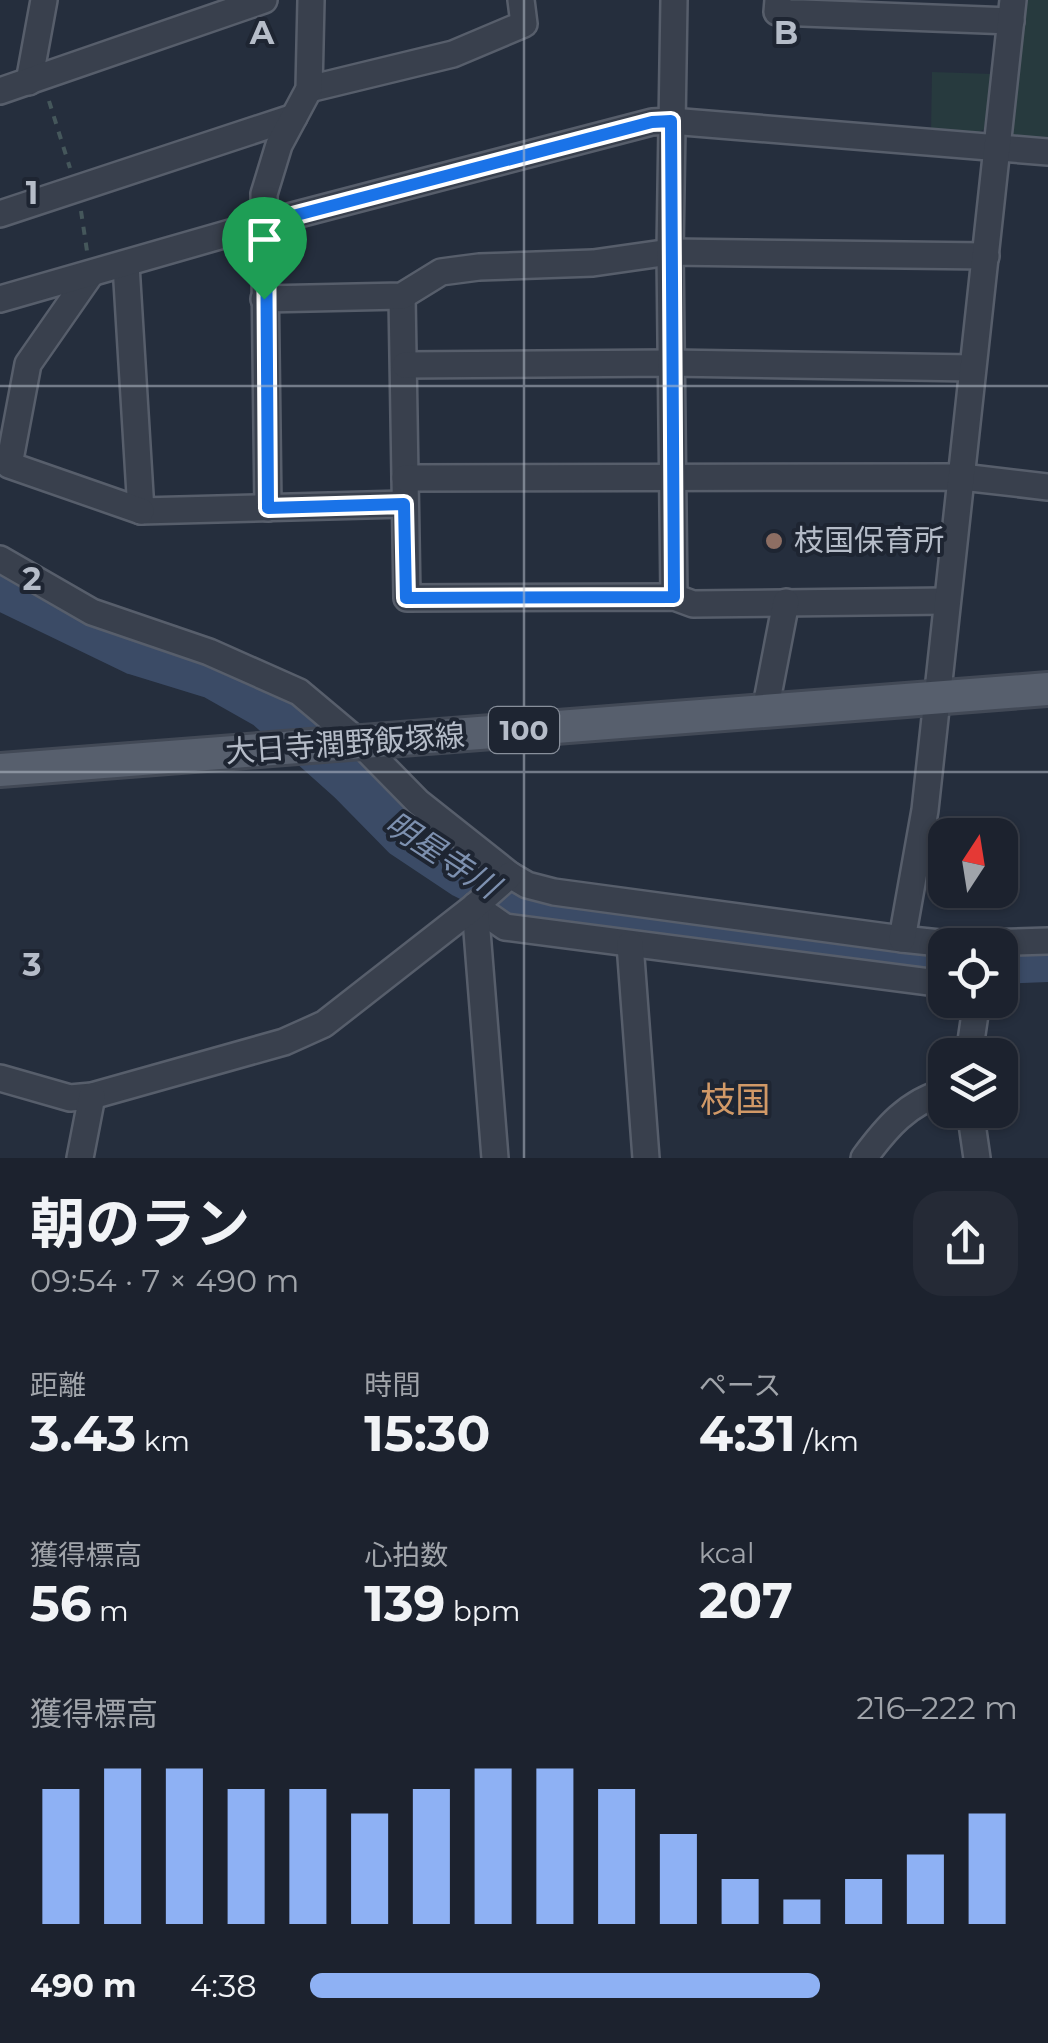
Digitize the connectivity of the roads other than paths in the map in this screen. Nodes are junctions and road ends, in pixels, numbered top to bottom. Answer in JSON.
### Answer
{"nodes":[{"id":1,"x":44,"y":0,"type":"edge"},
{"id":2,"x":264,"y":0,"type":"edge"},
{"id":3,"x":311,"y":0,"type":"edge"},
{"id":4,"x":520,"y":0,"type":"edge"},
{"id":5,"x":674,"y":0,"type":"edge"},
{"id":6,"x":778,"y":0,"type":"edge"},
{"id":7,"x":1012,"y":10,"type":"edge"},
{"id":8,"x":29,"y":82,"type":"junction"},
{"id":9,"x":309,"y":89,"type":"junction"},
{"id":10,"x":0,"y":91,"type":"edge"},
{"id":11,"x":294,"y":117,"type":"junction"},
{"id":12,"x":671,"y":121,"type":"junction"},
{"id":13,"x":997,"y":148,"type":"junction"},
{"id":14,"x":1048,"y":152,"type":"edge"},
{"id":15,"x":0,"y":214,"type":"edge"},
{"id":16,"x":266,"y":223,"type":"junction"},
{"id":17,"x":670,"y":252,"type":"junction"},
{"id":18,"x":986,"y":256,"type":"junction"},
{"id":19,"x":126,"y":265,"type":"junction"},
{"id":20,"x":90,"y":275,"type":"junction"},
{"id":21,"x":402,"y":296,"type":"junction"},
{"id":22,"x":0,"y":299,"type":"edge"},
{"id":23,"x":264,"y":299,"type":"junction"},
{"id":24,"x":671,"y":363,"type":"junction"},
{"id":25,"x":404,"y":365,"type":"junction"},
{"id":26,"x":972,"y":368,"type":"junction"},
{"id":27,"x":962,"y":477,"type":"junction"},
{"id":28,"x":673,"y":478,"type":"junction"},
{"id":29,"x":1048,"y":487,"type":"edge"},
{"id":30,"x":404,"y":491,"type":"junction"},
{"id":31,"x":268,"y":508,"type":"junction"},
{"id":32,"x":141,"y":511,"type":"junction"},
{"id":33,"x":0,"y":560,"type":"edge"},
{"id":34,"x":674,"y":597,"type":"junction"},
{"id":35,"x":786,"y":602,"type":"junction"},
{"id":36,"x":948,"y":602,"type":"junction"},
{"id":37,"x":1048,"y":689,"type":"edge"},
{"id":38,"x":938,"y":696,"type":"junction"},
{"id":39,"x":765,"y":711,"type":"junction"},
{"id":40,"x":361,"y":744,"type":"junction"},
{"id":41,"x":0,"y":770,"type":"edge"},
{"id":42,"x":510,"y":875,"type":"junction"},
{"id":43,"x":475,"y":906,"type":"junction"},
{"id":44,"x":902,"y":940,"type":"junction"},
{"id":45,"x":1048,"y":941,"type":"edge"},
{"id":46,"x":928,"y":942,"type":"edge"},
{"id":47,"x":1018,"y":942,"type":"edge"},
{"id":48,"x":630,"y":944,"type":"junction"},
{"id":49,"x":928,"y":982,"type":"edge"},
{"id":50,"x":0,"y":1078,"type":"edge"},
{"id":51,"x":92,"y":1096,"type":"junction"},
{"id":52,"x":928,"y":1096,"type":"edge"},
{"id":53,"x":972,"y":1128,"type":"edge"},
{"id":54,"x":80,"y":1158,"type":"edge"},
{"id":55,"x":495,"y":1158,"type":"edge"},
{"id":56,"x":646,"y":1158,"type":"edge"},
{"id":57,"x":864,"y":1158,"type":"edge"},
{"id":58,"x":976,"y":1158,"type":"edge"}],
"edges":[{"from":1,"to":8,"type":"street"},
{"from":2,"to":8,"type":"street"},
{"from":3,"to":9,"type":"street"},
{"from":4,"to":9,"type":"street"},
{"from":5,"to":12,"type":"street"},
{"from":6,"to":7,"type":"street"},
{"from":7,"to":13,"type":"street"},
{"from":8,"to":10,"type":"street"},
{"from":9,"to":11,"type":"street"},
{"from":11,"to":15,"type":"street"},
{"from":11,"to":16,"type":"street"},
{"from":12,"to":13,"type":"street"},
{"from":12,"to":16,"type":"street"},
{"from":12,"to":17,"type":"street"},
{"from":13,"to":14,"type":"street"},
{"from":13,"to":18,"type":"street"},
{"from":16,"to":19,"type":"street"},
{"from":16,"to":23,"type":"street"},
{"from":17,"to":18,"type":"street"},
{"from":17,"to":21,"type":"street"},
{"from":17,"to":24,"type":"street"},
{"from":18,"to":26,"type":"street"},
{"from":19,"to":20,"type":"street"},
{"from":19,"to":32,"type":"street"},
{"from":20,"to":22,"type":"street"},
{"from":20,"to":32,"type":"street"},
{"from":21,"to":23,"type":"street"},
{"from":21,"to":25,"type":"street"},
{"from":23,"to":31,"type":"street"},
{"from":24,"to":25,"type":"street"},
{"from":24,"to":26,"type":"street"},
{"from":24,"to":28,"type":"street"},
{"from":25,"to":30,"type":"street"},
{"from":26,"to":27,"type":"street"},
{"from":27,"to":28,"type":"street"},
{"from":27,"to":29,"type":"street"},
{"from":27,"to":36,"type":"street"},
{"from":28,"to":30,"type":"street"},
{"from":28,"to":34,"type":"street"},
{"from":30,"to":31,"type":"street"},
{"from":30,"to":34,"type":"street"},
{"from":31,"to":32,"type":"street"},
{"from":33,"to":40,"type":"street"},
{"from":34,"to":35,"type":"street"},
{"from":35,"to":36,"type":"street"},
{"from":35,"to":39,"type":"street"},
{"from":36,"to":38,"type":"street"},
{"from":37,"to":38,"type":"main road","name":"大日寺潤野飯塚線","number":"100"},
{"from":38,"to":39,"type":"main road","name":"大日寺潤野飯塚線","number":"100"},
{"from":38,"to":44,"type":"street"},
{"from":39,"to":40,"type":"main road","name":"大日寺潤野飯塚線","number":"100"},
{"from":40,"to":41,"type":"main road","name":"大日寺潤野飯塚線","number":"100"},
{"from":40,"to":42,"type":"street"},
{"from":42,"to":43,"type":"street"},
{"from":42,"to":44,"type":"street"},
{"from":43,"to":48,"type":"street"},
{"from":43,"to":51,"type":"street"},
{"from":43,"to":55,"type":"street"},
{"from":44,"to":46,"type":"street"},
{"from":45,"to":47,"type":"street"},
{"from":48,"to":49,"type":"street"},
{"from":48,"to":56,"type":"street"},
{"from":50,"to":51,"type":"street"},
{"from":51,"to":54,"type":"street"},
{"from":52,"to":57,"type":"street"},
{"from":53,"to":58,"type":"street"}]}
